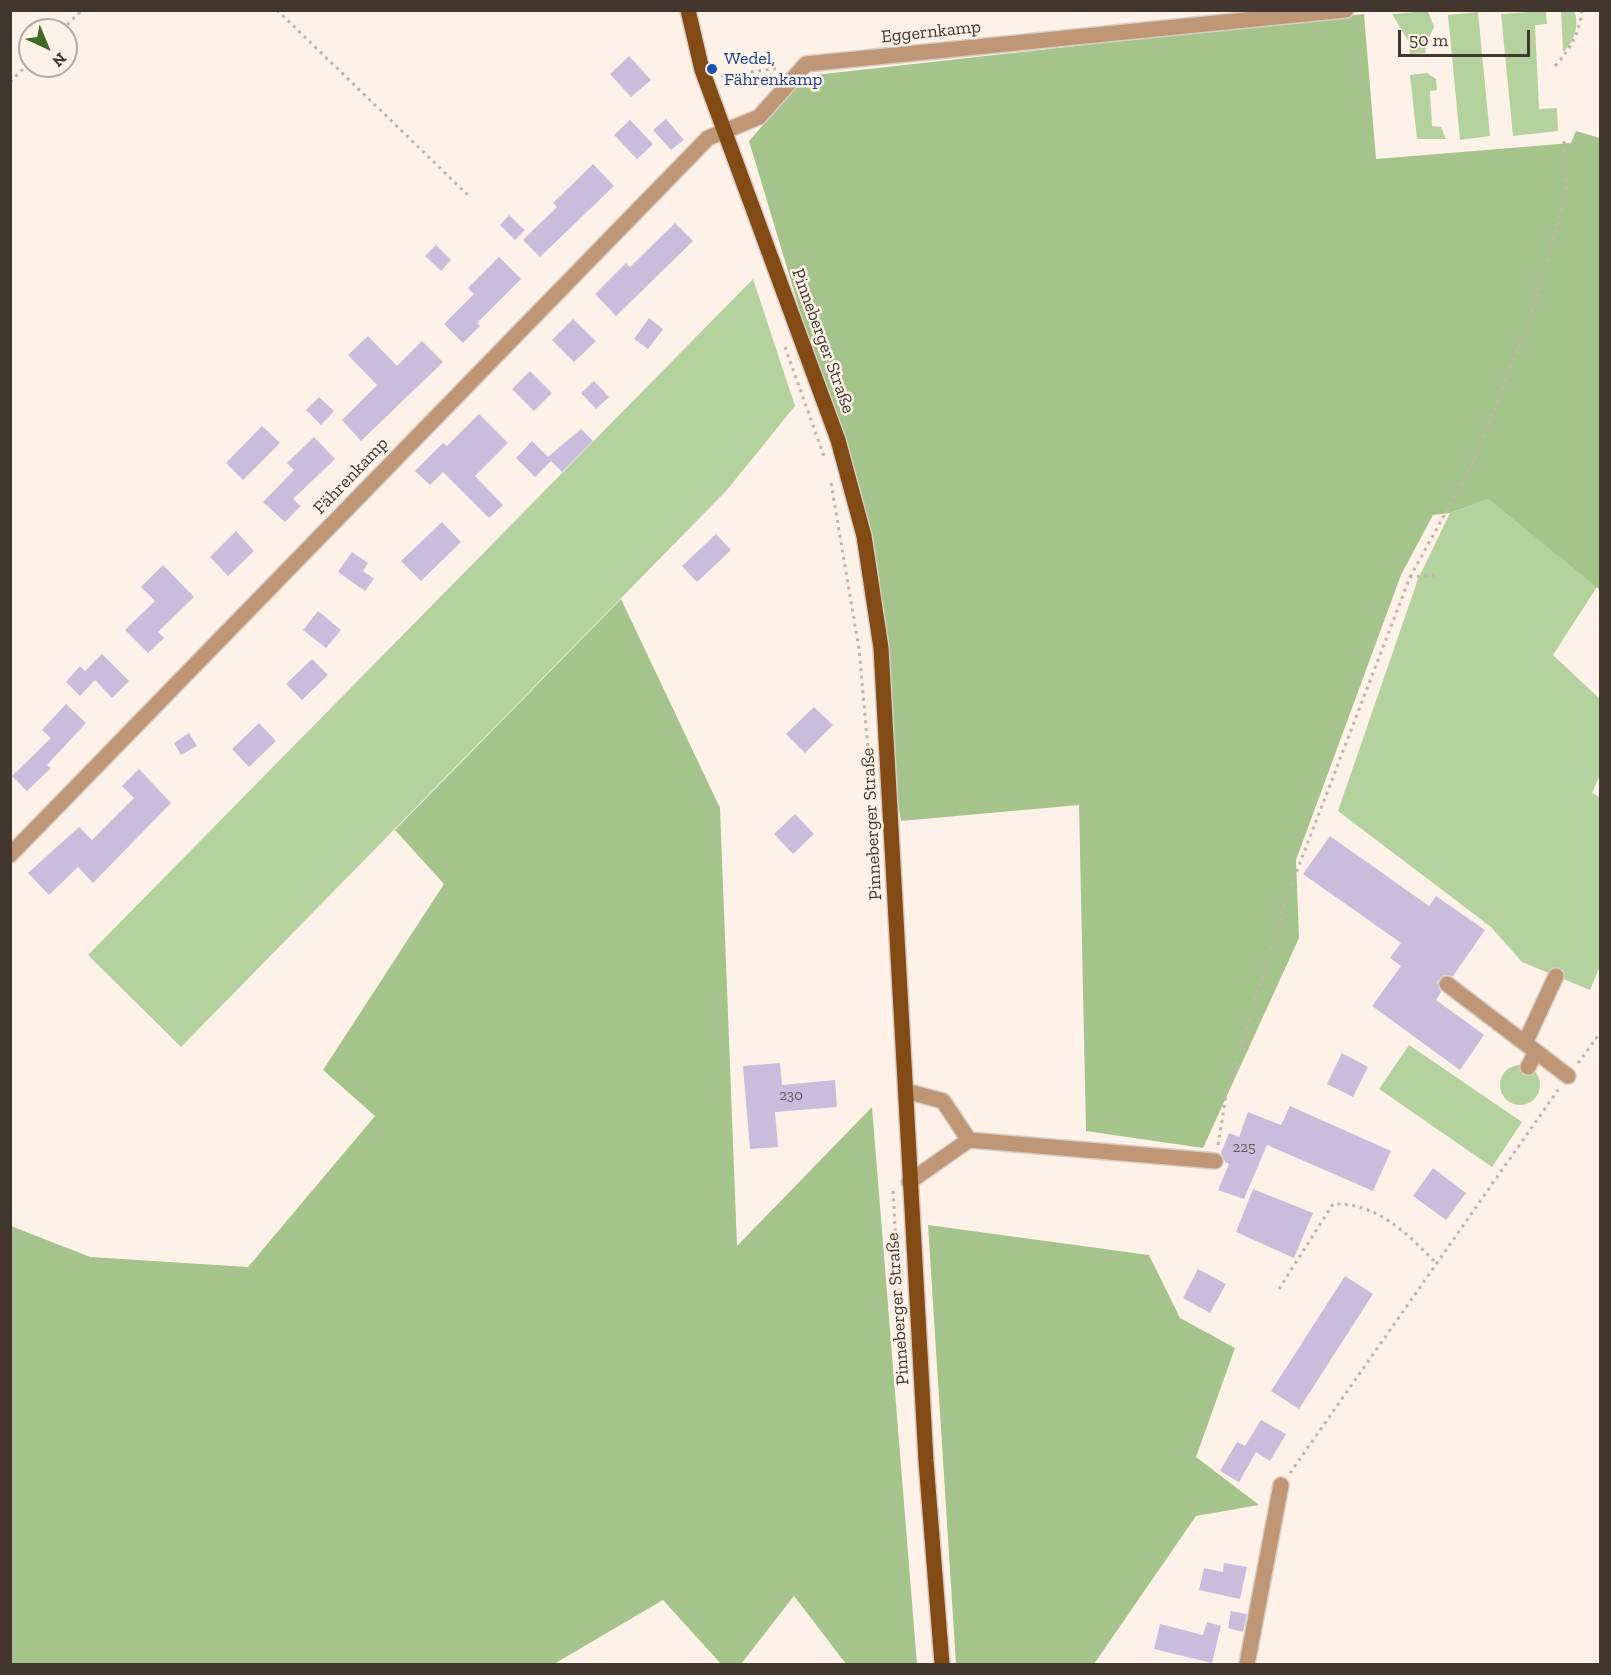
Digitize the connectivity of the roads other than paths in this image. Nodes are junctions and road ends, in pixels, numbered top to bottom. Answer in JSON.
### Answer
{"nodes":[{"id":1,"x":688,"y":10,"type":"edge"},
{"id":2,"x":1346,"y":10,"type":"edge"},
{"id":3,"x":725,"y":132,"type":"junction"},
{"id":4,"x":10,"y":855,"type":"edge"},
{"id":5,"x":1556,"y":976,"type":"dead end"},
{"id":6,"x":1448,"y":984,"type":"dead end"},
{"id":7,"x":1530,"y":1047,"type":"junction"},
{"id":8,"x":1528,"y":1067,"type":"dead end"},
{"id":9,"x":1568,"y":1076,"type":"road end"},
{"id":10,"x":906,"y":1091,"type":"junction"},
{"id":11,"x":969,"y":1140,"type":"junction"},
{"id":12,"x":1215,"y":1161,"type":"road end"},
{"id":13,"x":909,"y":1182,"type":"junction"},
{"id":14,"x":1281,"y":1485,"type":"road end"},
{"id":15,"x":942,"y":1665,"type":"edge"},
{"id":16,"x":1248,"y":1665,"type":"edge"}],
"edges":[{"from":1,"to":3,"type":"main road","name":"Pinneberger Straße"},
{"from":2,"to":3,"type":"street","name":"Eggernkamp"},
{"from":3,"to":4,"type":"street","name":"Fährenkamp"},
{"from":3,"to":10,"type":"main road","name":"Pinneberger Straße"},
{"from":5,"to":7,"type":"street"},
{"from":6,"to":7,"type":"street"},
{"from":7,"to":8,"type":"street"},
{"from":7,"to":9,"type":"street"},
{"from":10,"to":11,"type":"street"},
{"from":10,"to":13,"type":"main road","name":"Pinneberger Straße"},
{"from":11,"to":12,"type":"street"},
{"from":11,"to":13,"type":"street"},
{"from":13,"to":15,"type":"main road","name":"Pinneberger Straße"},
{"from":14,"to":16,"type":"street"}]}
